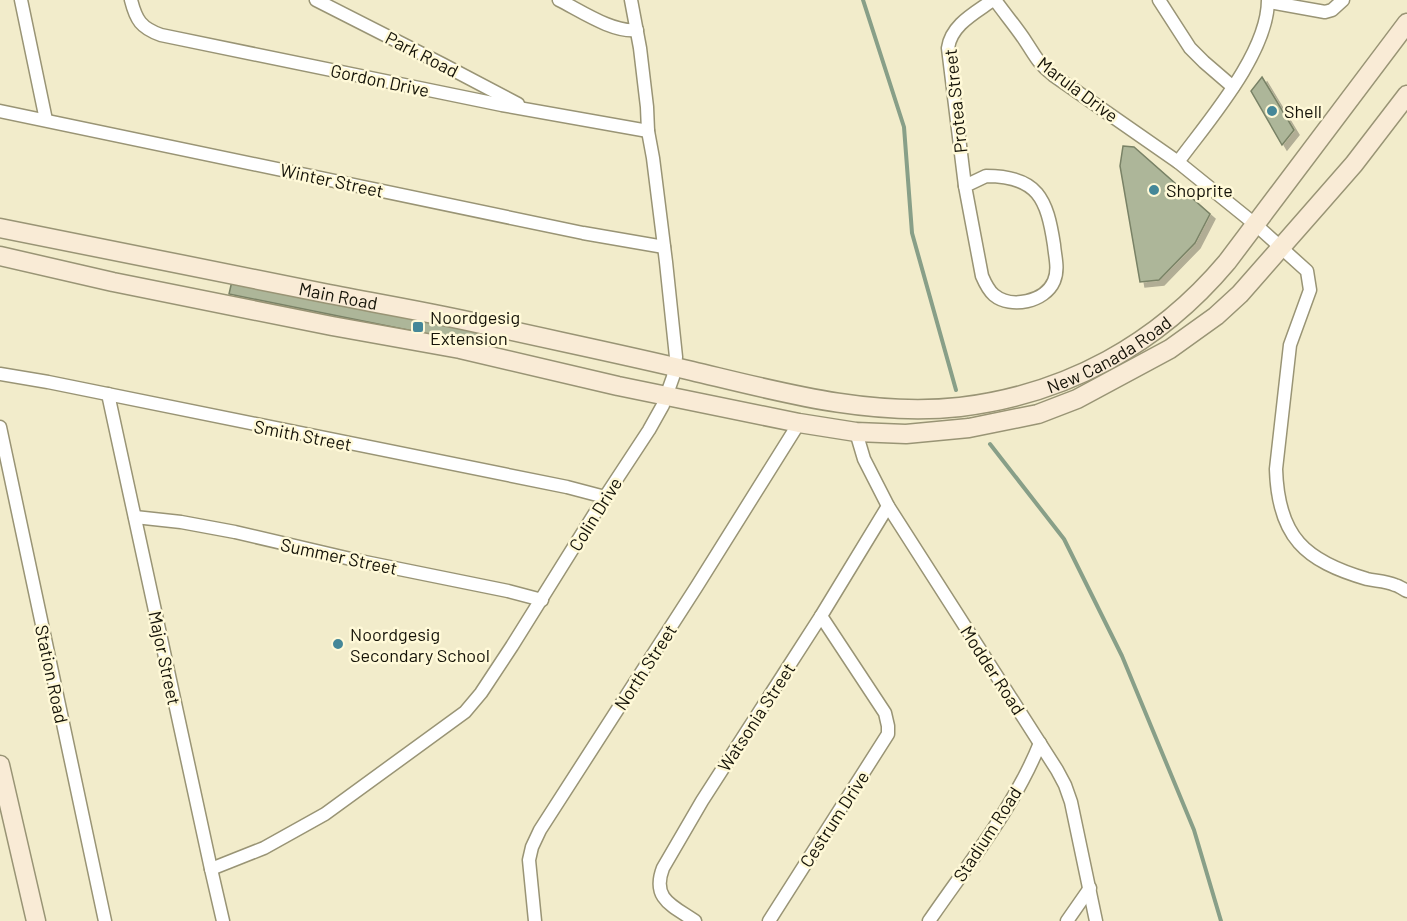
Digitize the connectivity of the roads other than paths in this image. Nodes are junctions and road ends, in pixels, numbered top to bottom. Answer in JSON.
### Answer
{"nodes":[{"id":1,"x":21,"y":0,"type":"edge"},
{"id":2,"x":131,"y":0,"type":"edge"},
{"id":3,"x":316,"y":0,"type":"edge"},
{"id":4,"x":559,"y":0,"type":"edge"},
{"id":5,"x":631,"y":0,"type":"edge"},
{"id":6,"x":994,"y":0,"type":"edge"},
{"id":7,"x":1159,"y":0,"type":"edge"},
{"id":8,"x":1342,"y":0,"type":"edge"},
{"id":9,"x":1268,"y":1,"type":"edge"},
{"id":10,"x":1407,"y":23,"type":"edge"},
{"id":11,"x":637,"y":30,"type":"junction"},
{"id":12,"x":1233,"y":87,"type":"junction"},
{"id":13,"x":1407,"y":95,"type":"edge"},
{"id":14,"x":526,"y":109,"type":"junction"},
{"id":15,"x":0,"y":111,"type":"edge"},
{"id":16,"x":45,"y":120,"type":"junction"},
{"id":17,"x":648,"y":131,"type":"junction"},
{"id":18,"x":1178,"y":162,"type":"junction"},
{"id":19,"x":965,"y":186,"type":"junction"},
{"id":20,"x":1256,"y":225,"type":"junction"},
{"id":21,"x":0,"y":228,"type":"edge"},
{"id":22,"x":664,"y":247,"type":"junction"},
{"id":23,"x":1280,"y":247,"type":"junction"},
{"id":24,"x":0,"y":256,"type":"edge"},
{"id":25,"x":675,"y":367,"type":"junction"},
{"id":26,"x":0,"y":374,"type":"edge"},
{"id":27,"x":108,"y":394,"type":"junction"},
{"id":28,"x":666,"y":396,"type":"junction"},
{"id":29,"x":799,"y":423,"type":"junction"},
{"id":30,"x":0,"y":427,"type":"edge"},
{"id":31,"x":856,"y":432,"type":"junction"},
{"id":32,"x":605,"y":498,"type":"junction"},
{"id":33,"x":888,"y":506,"type":"junction"},
{"id":34,"x":135,"y":517,"type":"junction"},
{"id":35,"x":1407,"y":591,"type":"edge"},
{"id":36,"x":542,"y":600,"type":"junction"},
{"id":37,"x":821,"y":616,"type":"junction"},
{"id":38,"x":1040,"y":743,"type":"junction"},
{"id":39,"x":0,"y":765,"type":"edge"},
{"id":40,"x":210,"y":869,"type":"junction"},
{"id":41,"x":1090,"y":888,"type":"junction"},
{"id":42,"x":36,"y":921,"type":"edge"},
{"id":43,"x":105,"y":921,"type":"edge"},
{"id":44,"x":223,"y":921,"type":"edge"},
{"id":45,"x":535,"y":921,"type":"edge"},
{"id":46,"x":695,"y":921,"type":"edge"},
{"id":47,"x":768,"y":921,"type":"edge"},
{"id":48,"x":929,"y":921,"type":"edge"},
{"id":49,"x":1067,"y":921,"type":"edge"},
{"id":50,"x":1096,"y":921,"type":"edge"}],
"edges":[{"from":1,"to":16,"type":"street"},
{"from":2,"to":14,"type":"street","name":"Gordon Drive"},
{"from":3,"to":14,"type":"street","name":"Park Road"},
{"from":4,"to":11,"type":"street"},
{"from":5,"to":11,"type":"street","name":"Colin Drive"},
{"from":6,"to":18,"type":"street","name":"Marula Drive"},
{"from":6,"to":19,"type":"street","name":"Protea Street"},
{"from":7,"to":12,"type":"street"},
{"from":8,"to":9,"type":"street"},
{"from":9,"to":12,"type":"street"},
{"from":10,"to":20,"type":"main road","name":"New Canada Road"},
{"from":11,"to":17,"type":"street","name":"Colin Drive"},
{"from":12,"to":18,"type":"street"},
{"from":13,"to":23,"type":"main road","name":"New Canada Road"},
{"from":14,"to":17,"type":"street","name":"Gordon Drive"},
{"from":15,"to":16,"type":"street","name":"Winter Street"},
{"from":16,"to":22,"type":"street","name":"Winter Street"},
{"from":17,"to":22,"type":"street","name":"Colin Drive"},
{"from":18,"to":20,"type":"street","name":"Marula Drive"},
{"from":19,"to":19,"type":"street","name":"Protea Street"},
{"from":20,"to":23,"type":"street","name":"Marula Drive"},
{"from":20,"to":25,"type":"main road","name":"New Canada Road"},
{"from":21,"to":25,"type":"main road","name":"Main Road"},
{"from":22,"to":25,"type":"street","name":"Colin Drive"},
{"from":23,"to":31,"type":"main road","name":"New Canada Road"},
{"from":23,"to":35,"type":"street","name":"Marula Drive"},
{"from":24,"to":28,"type":"main road","name":"Main Road"},
{"from":25,"to":28,"type":"street","name":"Colin Drive"},
{"from":26,"to":27,"type":"street","name":"Smith Street"},
{"from":27,"to":32,"type":"street","name":"Smith Street"},
{"from":27,"to":34,"type":"street","name":"Major Street"},
{"from":28,"to":29,"type":"main road","name":"New Canada Road"},
{"from":28,"to":32,"type":"street","name":"Colin Drive"},
{"from":29,"to":31,"type":"main road","name":"New Canada Road"},
{"from":29,"to":45,"type":"street","name":"North Street"},
{"from":30,"to":43,"type":"street","name":"Station Road"},
{"from":31,"to":33,"type":"street","name":"Modder Road"},
{"from":32,"to":36,"type":"street","name":"Colin Drive"},
{"from":33,"to":37,"type":"street","name":"Watsonia Street"},
{"from":33,"to":38,"type":"street","name":"Modder Road"},
{"from":34,"to":36,"type":"street","name":"Summer Street"},
{"from":34,"to":40,"type":"street","name":"Major Street"},
{"from":36,"to":40,"type":"street","name":"Colin Drive"},
{"from":37,"to":46,"type":"street","name":"Watsonia Street"},
{"from":37,"to":47,"type":"street","name":"Cestrum Drive"},
{"from":38,"to":41,"type":"street","name":"Modder Road"},
{"from":38,"to":48,"type":"street","name":"Stadium Road"},
{"from":39,"to":42,"type":"main road"},
{"from":40,"to":44,"type":"street","name":"Major Street"},
{"from":41,"to":49,"type":"street"},
{"from":41,"to":50,"type":"street","name":"Modder Road"}]}
